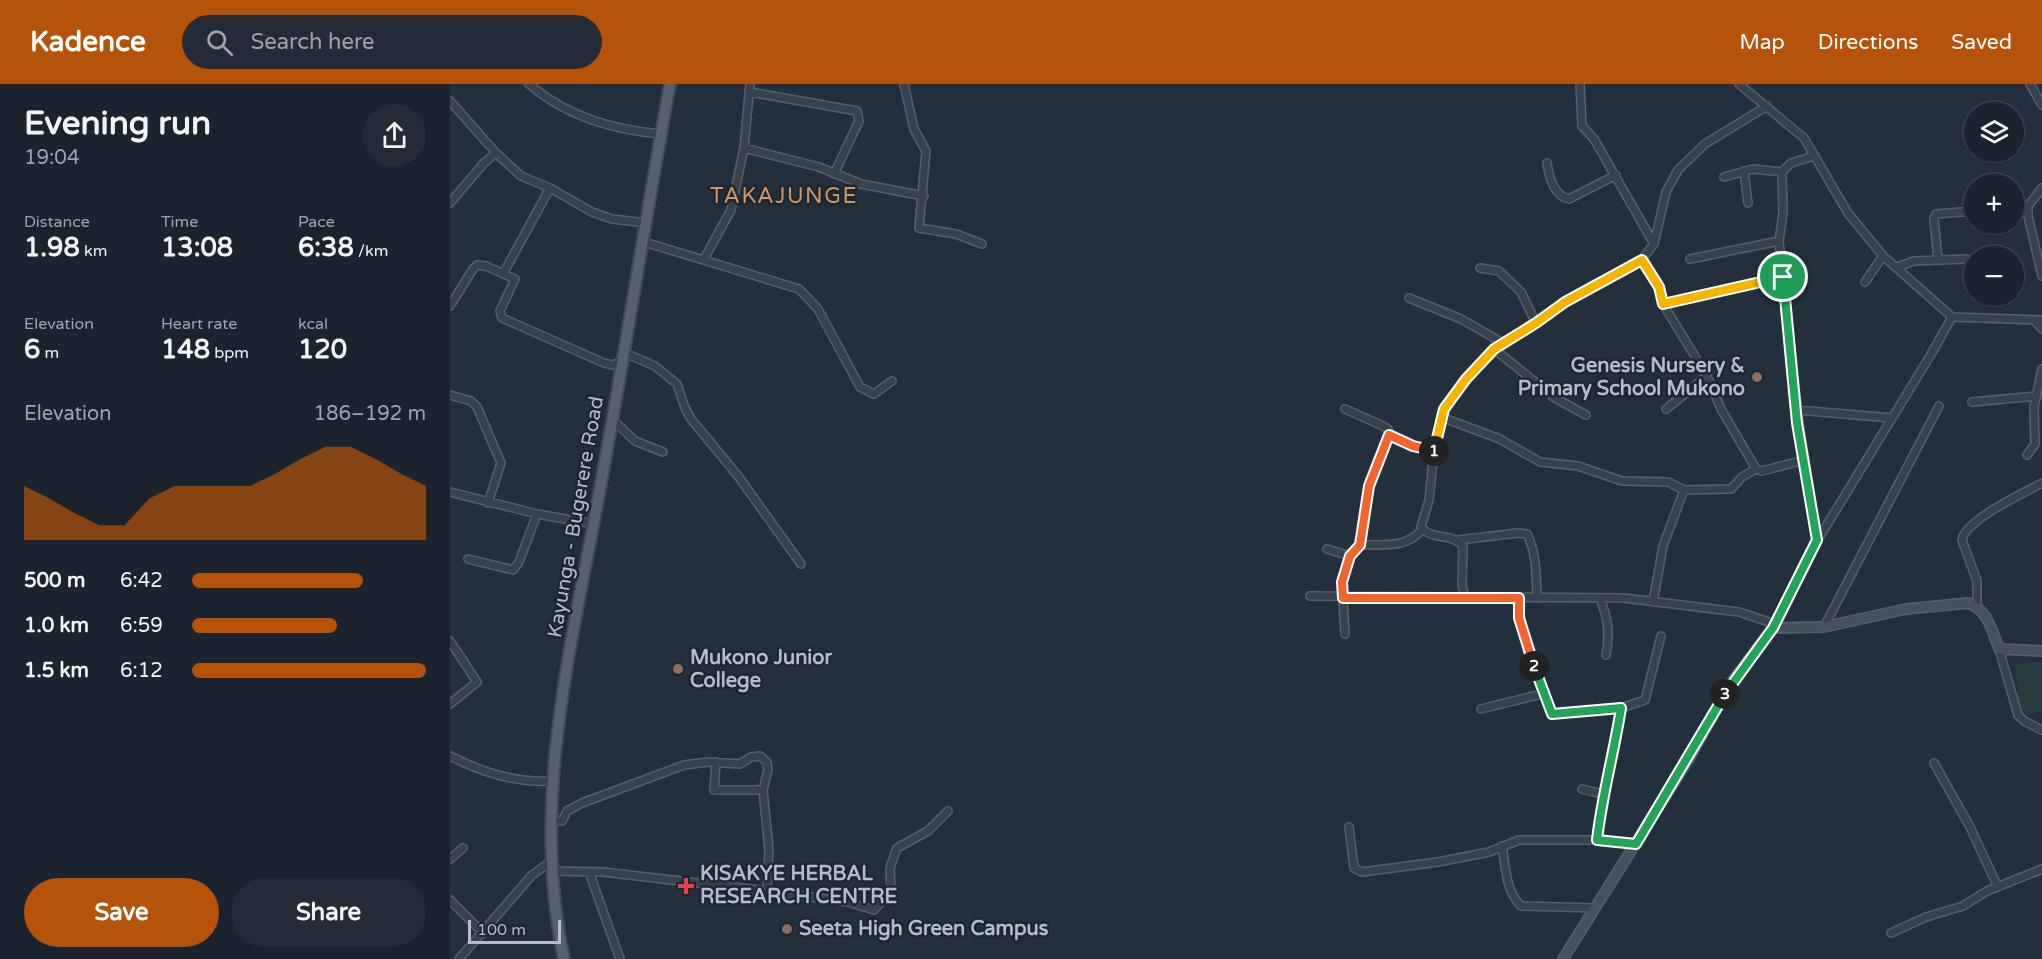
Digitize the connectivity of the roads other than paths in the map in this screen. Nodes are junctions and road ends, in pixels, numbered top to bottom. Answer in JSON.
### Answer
{"nodes":[{"id":1,"x":529,"y":84,"type":"edge"},
{"id":2,"x":670,"y":84,"type":"edge"},
{"id":3,"x":904,"y":84,"type":"edge"},
{"id":4,"x":1580,"y":84,"type":"edge"},
{"id":5,"x":1739,"y":84,"type":"edge"},
{"id":6,"x":2030,"y":84,"type":"edge"},
{"id":7,"x":750,"y":88,"type":"edge"},
{"id":8,"x":450,"y":101,"type":"edge"},
{"id":9,"x":2042,"y":105,"type":"edge"},
{"id":10,"x":1767,"y":106,"type":"junction"},
{"id":11,"x":661,"y":134,"type":"junction"},
{"id":12,"x":744,"y":148,"type":"junction"},
{"id":13,"x":496,"y":153,"type":"junction"},
{"id":14,"x":1814,"y":156,"type":"junction"},
{"id":15,"x":1547,"y":163,"type":"dead end"},
{"id":16,"x":1744,"y":171,"type":"junction"},
{"id":17,"x":1782,"y":172,"type":"junction"},
{"id":18,"x":834,"y":174,"type":"junction"},
{"id":19,"x":1616,"y":175,"type":"junction"},
{"id":20,"x":1724,"y":177,"type":"dead end"},
{"id":21,"x":550,"y":188,"type":"junction"},
{"id":22,"x":2042,"y":188,"type":"edge"},
{"id":23,"x":924,"y":196,"type":"junction"},
{"id":24,"x":1748,"y":202,"type":"dead end"},
{"id":25,"x":450,"y":203,"type":"edge"},
{"id":26,"x":2028,"y":206,"type":"junction"},
{"id":27,"x":2024,"y":207,"type":"edge"},
{"id":28,"x":1964,"y":212,"type":"edge"},
{"id":29,"x":647,"y":223,"type":"junction"},
{"id":30,"x":1779,"y":241,"type":"junction"},
{"id":31,"x":644,"y":242,"type":"junction"},
{"id":32,"x":982,"y":244,"type":"dead end"},
{"id":33,"x":1654,"y":244,"type":"junction"},
{"id":34,"x":1883,"y":256,"type":"junction"},
{"id":35,"x":704,"y":259,"type":"junction"},
{"id":36,"x":1690,"y":259,"type":"dead end"},
{"id":37,"x":1938,"y":259,"type":"junction"},
{"id":38,"x":1964,"y":259,"type":"edge"},
{"id":39,"x":1642,"y":260,"type":"junction"},
{"id":40,"x":1897,"y":267,"type":"junction"},
{"id":41,"x":1480,"y":268,"type":"dead end"},
{"id":42,"x":504,"y":272,"type":"junction"},
{"id":43,"x":2042,"y":276,"type":"edge"},
{"id":44,"x":1783,"y":277,"type":"junction"},
{"id":45,"x":1865,"y":282,"type":"dead end"},
{"id":46,"x":1409,"y":298,"type":"dead end"},
{"id":47,"x":1663,"y":304,"type":"junction"},
{"id":48,"x":450,"y":306,"type":"edge"},
{"id":49,"x":1952,"y":317,"type":"junction"},
{"id":50,"x":2038,"y":320,"type":"edge"},
{"id":51,"x":1536,"y":323,"type":"junction"},
{"id":52,"x":2042,"y":329,"type":"edge"},
{"id":53,"x":1503,"y":343,"type":"junction"},
{"id":54,"x":1494,"y":349,"type":"junction"},
{"id":55,"x":624,"y":357,"type":"junction"},
{"id":56,"x":2042,"y":369,"type":"edge"},
{"id":57,"x":1707,"y":376,"type":"junction"},
{"id":58,"x":892,"y":381,"type":"dead end"},
{"id":59,"x":450,"y":395,"type":"edge"},
{"id":60,"x":2036,"y":396,"type":"junction"},
{"id":61,"x":1972,"y":402,"type":"dead end"},
{"id":62,"x":1939,"y":406,"type":"dead end"},
{"id":63,"x":1345,"y":409,"type":"dead end"},
{"id":64,"x":1666,"y":409,"type":"dead end"},
{"id":65,"x":1586,"y":414,"type":"dead end"},
{"id":66,"x":1797,"y":415,"type":"junction"},
{"id":67,"x":1441,"y":417,"type":"junction"},
{"id":68,"x":1892,"y":418,"type":"junction"},
{"id":69,"x":613,"y":420,"type":"junction"},
{"id":70,"x":1389,"y":435,"type":"junction"},
{"id":71,"x":663,"y":452,"type":"dead end"},
{"id":72,"x":1434,"y":452,"type":"junction"},
{"id":73,"x":2027,"y":455,"type":"dead end"},
{"id":74,"x":1803,"y":460,"type":"junction"},
{"id":75,"x":1756,"y":469,"type":"junction"},
{"id":76,"x":2042,"y":483,"type":"edge"},
{"id":77,"x":1684,"y":490,"type":"junction"},
{"id":78,"x":450,"y":492,"type":"edge"},
{"id":79,"x":488,"y":503,"type":"junction"},
{"id":80,"x":537,"y":514,"type":"junction"},
{"id":81,"x":594,"y":524,"type":"junction"},
{"id":82,"x":1422,"y":530,"type":"junction"},
{"id":83,"x":1458,"y":540,"type":"junction"},
{"id":84,"x":1817,"y":540,"type":"junction"},
{"id":85,"x":1360,"y":545,"type":"junction"},
{"id":86,"x":1328,"y":549,"type":"dead end"},
{"id":87,"x":1350,"y":556,"type":"junction"},
{"id":88,"x":468,"y":559,"type":"dead end"},
{"id":89,"x":801,"y":564,"type":"dead end"},
{"id":90,"x":1310,"y":596,"type":"dead end"},
{"id":91,"x":1343,"y":598,"type":"junction"},
{"id":92,"x":1465,"y":598,"type":"junction"},
{"id":93,"x":1519,"y":598,"type":"junction"},
{"id":94,"x":1537,"y":598,"type":"junction"},
{"id":95,"x":1600,"y":598,"type":"junction"},
{"id":96,"x":1653,"y":602,"type":"junction"},
{"id":97,"x":1977,"y":606,"type":"junction"},
{"id":98,"x":1774,"y":626,"type":"junction"},
{"id":99,"x":1824,"y":627,"type":"junction"},
{"id":100,"x":1345,"y":634,"type":"dead end"},
{"id":101,"x":1661,"y":636,"type":"dead end"},
{"id":102,"x":450,"y":641,"type":"edge"},
{"id":103,"x":1999,"y":649,"type":"junction"},
{"id":104,"x":2042,"y":651,"type":"edge"},
{"id":105,"x":1606,"y":655,"type":"dead end"},
{"id":106,"x":1542,"y":694,"type":"junction"},
{"id":107,"x":450,"y":704,"type":"edge"},
{"id":108,"x":1621,"y":708,"type":"junction"},
{"id":109,"x":1481,"y":709,"type":"dead end"},
{"id":110,"x":2042,"y":730,"type":"edge"},
{"id":111,"x":450,"y":756,"type":"edge"},
{"id":112,"x":716,"y":762,"type":"junction"},
{"id":113,"x":1934,"y":763,"type":"dead end"},
{"id":114,"x":551,"y":781,"type":"junction"},
{"id":115,"x":1582,"y":789,"type":"dead end"},
{"id":116,"x":763,"y":790,"type":"junction"},
{"id":117,"x":1602,"y":794,"type":"junction"},
{"id":118,"x":948,"y":812,"type":"dead end"},
{"id":119,"x":550,"y":821,"type":"junction"},
{"id":120,"x":1349,"y":827,"type":"dead end"},
{"id":121,"x":1597,"y":840,"type":"junction"},
{"id":122,"x":1636,"y":844,"type":"junction"},
{"id":123,"x":1502,"y":846,"type":"junction"},
{"id":124,"x":463,"y":848,"type":"dead end"},
{"id":125,"x":450,"y":859,"type":"edge"},
{"id":126,"x":550,"y":866,"type":"junction"},
{"id":127,"x":2042,"y":869,"type":"edge"},
{"id":128,"x":589,"y":872,"type":"junction"},
{"id":129,"x":1998,"y":887,"type":"junction"},
{"id":130,"x":767,"y":891,"type":"junction"},
{"id":131,"x":450,"y":900,"type":"edge"},
{"id":132,"x":1595,"y":908,"type":"junction"},
{"id":133,"x":483,"y":933,"type":"junction"},
{"id":134,"x":1891,"y":933,"type":"dead end"},
{"id":135,"x":459,"y":959,"type":"edge"},
{"id":136,"x":564,"y":959,"type":"edge"},
{"id":137,"x":620,"y":959,"type":"edge"},
{"id":138,"x":1563,"y":959,"type":"edge"}],
"edges":[{"from":1,"to":11,"type":"street"},
{"from":2,"to":11,"type":"main road","name":"Kayunga - Bugerere Road"},
{"from":3,"to":23,"type":"street"},
{"from":4,"to":19,"type":"street"},
{"from":5,"to":10,"type":"street"},
{"from":6,"to":9,"type":"street"},
{"from":7,"to":12,"type":"street"},
{"from":7,"to":18,"type":"street"},
{"from":8,"to":13,"type":"street"},
{"from":10,"to":14,"type":"street"},
{"from":10,"to":33,"type":"street"},
{"from":11,"to":29,"type":"main road","name":"Kayunga - Bugerere Road"},
{"from":12,"to":18,"type":"street"},
{"from":12,"to":35,"type":"street"},
{"from":13,"to":21,"type":"street"},
{"from":13,"to":25,"type":"street"},
{"from":14,"to":17,"type":"street"},
{"from":14,"to":34,"type":"street"},
{"from":15,"to":19,"type":"street"},
{"from":16,"to":17,"type":"street"},
{"from":16,"to":20,"type":"street"},
{"from":16,"to":24,"type":"street"},
{"from":17,"to":30,"type":"street"},
{"from":18,"to":23,"type":"street"},
{"from":19,"to":33,"type":"street"},
{"from":21,"to":29,"type":"street"},
{"from":21,"to":42,"type":"street"},
{"from":22,"to":26,"type":"street"},
{"from":23,"to":32,"type":"street"},
{"from":26,"to":27,"type":"street"},
{"from":26,"to":43,"type":"street"},
{"from":28,"to":37,"type":"street"},
{"from":29,"to":31,"type":"main road","name":"Kayunga - Bugerere Road"},
{"from":30,"to":36,"type":"street"},
{"from":30,"to":44,"type":"street"},
{"from":31,"to":35,"type":"street"},
{"from":31,"to":55,"type":"main road","name":"Kayunga - Bugerere Road"},
{"from":33,"to":39,"type":"street"},
{"from":34,"to":40,"type":"street"},
{"from":34,"to":45,"type":"street"},
{"from":35,"to":58,"type":"street"},
{"from":37,"to":38,"type":"street"},
{"from":37,"to":40,"type":"street"},
{"from":39,"to":47,"type":"street"},
{"from":39,"to":51,"type":"street"},
{"from":40,"to":49,"type":"street"},
{"from":41,"to":51,"type":"street"},
{"from":42,"to":48,"type":"street"},
{"from":42,"to":55,"type":"street"},
{"from":44,"to":47,"type":"street"},
{"from":44,"to":66,"type":"street"},
{"from":46,"to":53,"type":"street"},
{"from":47,"to":57,"type":"street"},
{"from":49,"to":50,"type":"street"},
{"from":49,"to":68,"type":"street"},
{"from":50,"to":52,"type":"street"},
{"from":51,"to":53,"type":"street"},
{"from":53,"to":54,"type":"street"},
{"from":54,"to":65,"type":"street"},
{"from":54,"to":67,"type":"street"},
{"from":55,"to":69,"type":"main road","name":"Kayunga - Bugerere Road"},
{"from":55,"to":89,"type":"street"},
{"from":56,"to":60,"type":"street"},
{"from":57,"to":64,"type":"street"},
{"from":57,"to":75,"type":"street"},
{"from":59,"to":79,"type":"street"},
{"from":60,"to":61,"type":"street"},
{"from":60,"to":73,"type":"street"},
{"from":62,"to":99,"type":"street"},
{"from":63,"to":70,"type":"street"},
{"from":66,"to":68,"type":"street"},
{"from":66,"to":74,"type":"street"},
{"from":67,"to":72,"type":"street"},
{"from":67,"to":77,"type":"street"},
{"from":68,"to":84,"type":"street"},
{"from":69,"to":71,"type":"street"},
{"from":69,"to":81,"type":"main road","name":"Kayunga - Bugerere Road"},
{"from":70,"to":72,"type":"street"},
{"from":70,"to":85,"type":"street"},
{"from":72,"to":82,"type":"street"},
{"from":74,"to":75,"type":"street"},
{"from":74,"to":84,"type":"street"},
{"from":75,"to":77,"type":"street"},
{"from":76,"to":97,"type":"street"},
{"from":77,"to":96,"type":"street"},
{"from":78,"to":79,"type":"street"},
{"from":79,"to":80,"type":"street"},
{"from":80,"to":81,"type":"street"},
{"from":80,"to":88,"type":"street"},
{"from":81,"to":114,"type":"main road","name":"Kayunga - Bugerere Road"},
{"from":82,"to":83,"type":"street"},
{"from":82,"to":85,"type":"street"},
{"from":83,"to":92,"type":"street"},
{"from":83,"to":94,"type":"street"},
{"from":84,"to":98,"type":"street"},
{"from":85,"to":87,"type":"street"},
{"from":86,"to":87,"type":"street"},
{"from":87,"to":91,"type":"street"},
{"from":90,"to":91,"type":"street"},
{"from":91,"to":92,"type":"street"},
{"from":91,"to":100,"type":"street"},
{"from":92,"to":93,"type":"street"},
{"from":93,"to":94,"type":"street"},
{"from":93,"to":106,"type":"street"},
{"from":94,"to":95,"type":"street"},
{"from":95,"to":96,"type":"street"},
{"from":95,"to":105,"type":"street"},
{"from":96,"to":98,"type":"street"},
{"from":97,"to":99,"type":"street"},
{"from":97,"to":103,"type":"street"},
{"from":98,"to":99,"type":"street"},
{"from":98,"to":122,"type":"street"},
{"from":101,"to":108,"type":"street"},
{"from":102,"to":107,"type":"street"},
{"from":103,"to":104,"type":"street"},
{"from":103,"to":110,"type":"street"},
{"from":106,"to":108,"type":"street"},
{"from":106,"to":109,"type":"street"},
{"from":108,"to":117,"type":"street"},
{"from":111,"to":114,"type":"street"},
{"from":112,"to":116,"type":"street"},
{"from":112,"to":116,"type":"street"},
{"from":112,"to":119,"type":"street"},
{"from":113,"to":129,"type":"street"},
{"from":114,"to":119,"type":"main road","name":"Kayunga - Bugerere Road"},
{"from":115,"to":117,"type":"street"},
{"from":116,"to":130,"type":"street"},
{"from":117,"to":121,"type":"street"},
{"from":118,"to":130,"type":"street"},
{"from":119,"to":126,"type":"main road","name":"Kayunga - Bugerere Road"},
{"from":120,"to":123,"type":"street"},
{"from":121,"to":122,"type":"street"},
{"from":121,"to":123,"type":"street"},
{"from":122,"to":132,"type":"street"},
{"from":123,"to":132,"type":"street"},
{"from":124,"to":125,"type":"street"},
{"from":126,"to":128,"type":"street"},
{"from":126,"to":133,"type":"street"},
{"from":126,"to":136,"type":"main road","name":"Kayunga - Bugerere Road"},
{"from":127,"to":129,"type":"street"},
{"from":128,"to":130,"type":"street"},
{"from":128,"to":137,"type":"street"},
{"from":129,"to":134,"type":"street"},
{"from":131,"to":133,"type":"street"},
{"from":132,"to":138,"type":"street"},
{"from":133,"to":135,"type":"street"}]}
